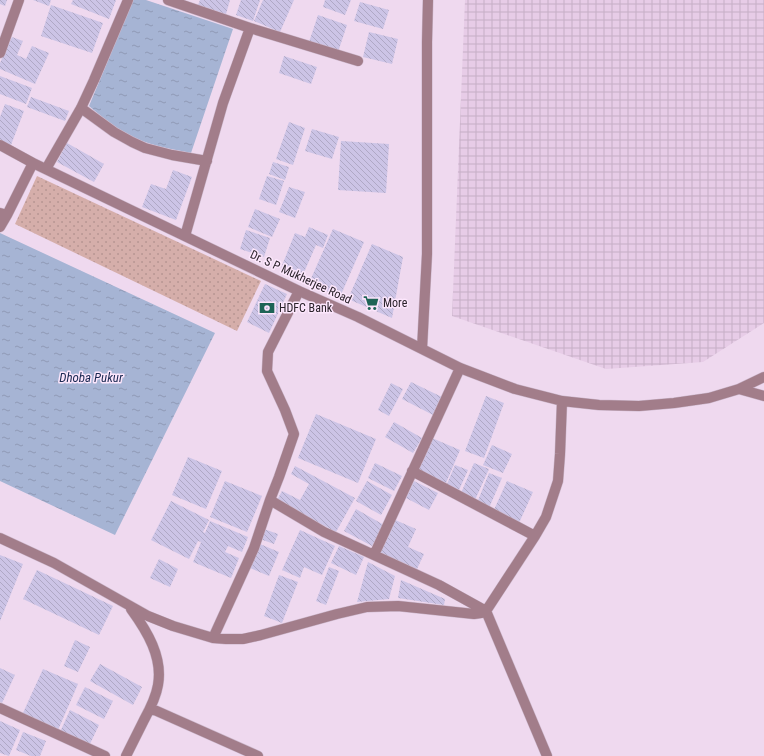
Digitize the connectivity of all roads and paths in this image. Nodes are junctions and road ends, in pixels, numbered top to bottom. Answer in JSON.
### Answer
{"nodes":[{"id":1,"x":19,"y":0,"type":"edge"},
{"id":2,"x":128,"y":0,"type":"edge"},
{"id":3,"x":168,"y":0,"type":"edge"},
{"id":4,"x":428,"y":0,"type":"edge"},
{"id":5,"x":193,"y":4,"type":"edge"},
{"id":6,"x":250,"y":28,"type":"junction"},
{"id":7,"x":0,"y":53,"type":"edge"},
{"id":8,"x":358,"y":60,"type":"dead end"},
{"id":9,"x":81,"y":108,"type":"junction"},
{"id":10,"x":0,"y":145,"type":"edge"},
{"id":11,"x":207,"y":161,"type":"junction"},
{"id":12,"x":33,"y":163,"type":"junction"},
{"id":13,"x":46,"y":169,"type":"junction"},
{"id":14,"x":3,"y":214,"type":"edge"},
{"id":15,"x":0,"y":227,"type":"edge"},
{"id":16,"x":185,"y":236,"type":"junction"},
{"id":17,"x":299,"y":291,"type":"junction"},
{"id":18,"x":422,"y":349,"type":"junction"},
{"id":19,"x":460,"y":368,"type":"junction"},
{"id":20,"x":764,"y":377,"type":"edge"},
{"id":21,"x":739,"y":389,"type":"junction"},
{"id":22,"x":764,"y":396,"type":"edge"},
{"id":23,"x":562,"y":401,"type":"junction"},
{"id":24,"x":412,"y":471,"type":"junction"},
{"id":25,"x":270,"y":500,"type":"junction"},
{"id":26,"x":535,"y":536,"type":"junction"},
{"id":27,"x":0,"y":538,"type":"edge"},
{"id":28,"x":374,"y":555,"type":"junction"},
{"id":29,"x":128,"y":606,"type":"junction"},
{"id":30,"x":486,"y":611,"type":"junction"},
{"id":31,"x":213,"y":638,"type":"junction"},
{"id":32,"x":0,"y":708,"type":"edge"},
{"id":33,"x":150,"y":708,"type":"junction"},
{"id":34,"x":105,"y":756,"type":"edge"},
{"id":35,"x":126,"y":756,"type":"edge"},
{"id":36,"x":258,"y":756,"type":"edge"},
{"id":37,"x":547,"y":756,"type":"edge"}],
"edges":[{"from":1,"to":7,"type":"street"},
{"from":2,"to":9,"type":"street"},
{"from":3,"to":5,"type":"street"},
{"from":4,"to":18,"type":"street"},
{"from":5,"to":6,"type":"street"},
{"from":6,"to":8,"type":"street"},
{"from":6,"to":11,"type":"street"},
{"from":9,"to":11,"type":"street"},
{"from":9,"to":13,"type":"street"},
{"from":10,"to":12,"type":"street","name":"Dr. S P Mukherjee Road"},
{"from":11,"to":16,"type":"street"},
{"from":12,"to":13,"type":"street","name":"Dr. S P Mukherjee Road"},
{"from":12,"to":14,"type":"street"},
{"from":13,"to":16,"type":"street","name":"Dr. S P Mukherjee Road"},
{"from":14,"to":15,"type":"street"},
{"from":16,"to":17,"type":"street","name":"Dr. S P Mukherjee Road"},
{"from":17,"to":18,"type":"street","name":"Dr. S P Mukherjee Road"},
{"from":17,"to":25,"type":"street"},
{"from":18,"to":19,"type":"street","name":"Dr. S P Mukherjee Road"},
{"from":19,"to":23,"type":"street","name":"Dr. S P Mukherjee Road"},
{"from":19,"to":24,"type":"street"},
{"from":20,"to":21,"type":"street","name":"Dr. S P Mukherjee Road"},
{"from":21,"to":22,"type":"street"},
{"from":21,"to":23,"type":"street","name":"Dr. S P Mukherjee Road"},
{"from":23,"to":26,"type":"street"},
{"from":24,"to":26,"type":"street"},
{"from":24,"to":28,"type":"street"},
{"from":25,"to":28,"type":"street"},
{"from":25,"to":31,"type":"street"},
{"from":26,"to":30,"type":"street"},
{"from":27,"to":29,"type":"street"},
{"from":28,"to":30,"type":"street"},
{"from":29,"to":31,"type":"street"},
{"from":29,"to":33,"type":"street"},
{"from":30,"to":31,"type":"street"},
{"from":30,"to":37,"type":"street"},
{"from":32,"to":34,"type":"street"},
{"from":33,"to":35,"type":"street"},
{"from":33,"to":36,"type":"street"}]}
